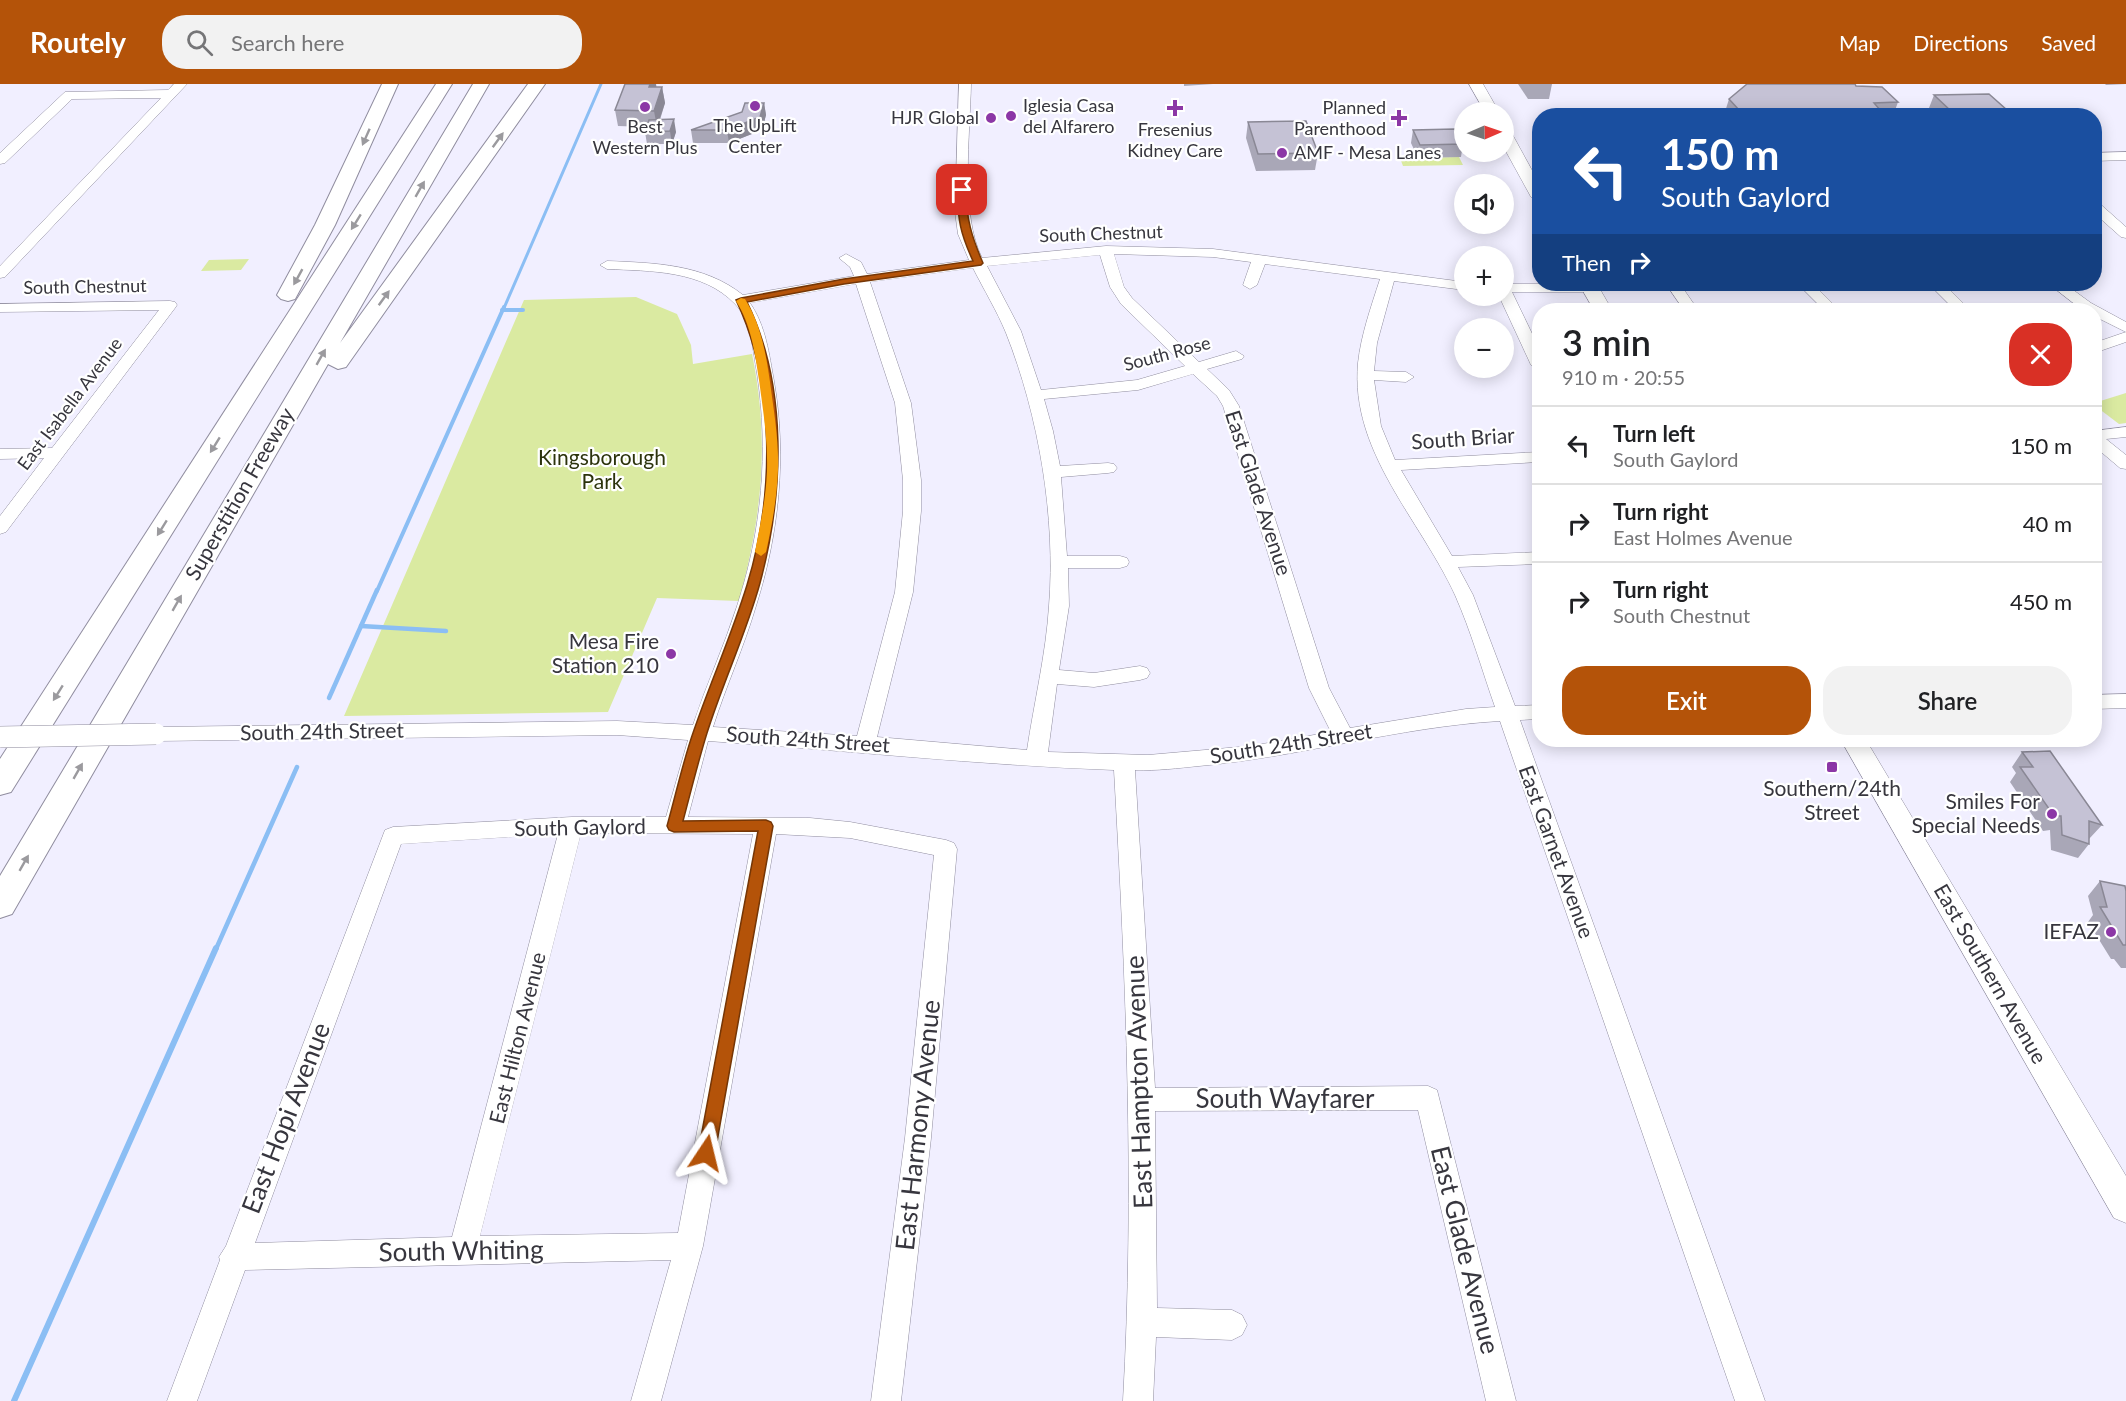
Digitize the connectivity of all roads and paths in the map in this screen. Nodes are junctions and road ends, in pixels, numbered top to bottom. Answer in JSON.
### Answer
{"nodes":[{"id":1,"x":390,"y":84,"type":"edge"},
{"id":2,"x":444,"y":84,"type":"edge"},
{"id":3,"x":482,"y":84,"type":"edge"},
{"id":4,"x":537,"y":84,"type":"edge"},
{"id":5,"x":965,"y":84,"type":"edge"},
{"id":6,"x":1476,"y":84,"type":"edge"},
{"id":7,"x":176,"y":89,"type":"edge"},
{"id":8,"x":1486,"y":102,"type":"edge"},
{"id":9,"x":1514,"y":152,"type":"edge"},
{"id":10,"x":2126,"y":156,"type":"edge"},
{"id":11,"x":2102,"y":157,"type":"edge"},
{"id":12,"x":0,"y":160,"type":"edge"},
{"id":13,"x":1532,"y":184,"type":"edge"},
{"id":14,"x":2102,"y":213,"type":"edge"},
{"id":15,"x":2126,"y":234,"type":"edge"},
{"id":16,"x":1106,"y":250,"type":"junction"},
{"id":17,"x":846,"y":258,"type":"dead end"},
{"id":18,"x":1260,"y":258,"type":"junction"},
{"id":19,"x":978,"y":263,"type":"junction"},
{"id":20,"x":607,"y":265,"type":"dead end"},
{"id":21,"x":0,"y":274,"type":"edge"},
{"id":22,"x":1388,"y":277,"type":"junction"},
{"id":23,"x":862,"y":279,"type":"junction"},
{"id":24,"x":1250,"y":285,"type":"dead end"},
{"id":25,"x":1454,"y":285,"type":"edge"},
{"id":26,"x":1532,"y":287,"type":"edge"},
{"id":27,"x":1514,"y":288,"type":"edge"},
{"id":28,"x":1812,"y":291,"type":"edge"},
{"id":29,"x":1943,"y":291,"type":"edge"},
{"id":30,"x":2064,"y":291,"type":"edge"},
{"id":31,"x":741,"y":300,"type":"junction"},
{"id":32,"x":1825,"y":303,"type":"edge"},
{"id":33,"x":1956,"y":303,"type":"edge"},
{"id":34,"x":2082,"y":303,"type":"edge"},
{"id":35,"x":170,"y":305,"type":"joint"},
{"id":36,"x":1511,"y":306,"type":"edge"},
{"id":37,"x":0,"y":308,"type":"edge"},
{"id":38,"x":2102,"y":314,"type":"edge"},
{"id":39,"x":2126,"y":328,"type":"edge"},
{"id":40,"x":2126,"y":337,"type":"edge"},
{"id":41,"x":2102,"y":345,"type":"edge"},
{"id":42,"x":1532,"y":350,"type":"edge"},
{"id":43,"x":1236,"y":356,"type":"dead end"},
{"id":44,"x":1197,"y":368,"type":"junction"},
{"id":45,"x":1365,"y":375,"type":"junction"},
{"id":46,"x":1406,"y":377,"type":"dead end"},
{"id":47,"x":1035,"y":395,"type":"junction"},
{"id":48,"x":236,"y":411,"type":"junction"},
{"id":49,"x":2126,"y":432,"type":"edge"},
{"id":50,"x":2102,"y":436,"type":"edge"},
{"id":51,"x":2102,"y":444,"type":"edge"},
{"id":52,"x":57,"y":453,"type":"junction"},
{"id":53,"x":0,"y":454,"type":"edge"},
{"id":54,"x":1532,"y":457,"type":"edge"},
{"id":55,"x":2126,"y":464,"type":"edge"},
{"id":56,"x":1389,"y":466,"type":"junction"},
{"id":57,"x":1108,"y":468,"type":"dead end"},
{"id":58,"x":1052,"y":472,"type":"junction"},
{"id":59,"x":228,"y":516,"type":"junction"},
{"id":60,"x":0,"y":528,"type":"edge"},
{"id":61,"x":1532,"y":558,"type":"edge"},
{"id":62,"x":1058,"y":562,"type":"junction"},
{"id":63,"x":1120,"y":562,"type":"dead end"},
{"id":64,"x":1446,"y":562,"type":"junction"},
{"id":65,"x":1140,"y":673,"type":"dead end"},
{"id":66,"x":1050,"y":676,"type":"junction"},
{"id":67,"x":2126,"y":701,"type":"edge"},
{"id":68,"x":2102,"y":702,"type":"edge"},
{"id":69,"x":1532,"y":712,"type":"edge"},
{"id":70,"x":1506,"y":713,"type":"junction"},
{"id":71,"x":700,"y":733,"type":"junction"},
{"id":72,"x":1344,"y":736,"type":"junction"},
{"id":73,"x":0,"y":737,"type":"edge"},
{"id":74,"x":865,"y":744,"type":"junction"},
{"id":75,"x":1857,"y":747,"type":"edge"},
{"id":76,"x":1036,"y":759,"type":"junction"},
{"id":77,"x":1124,"y":762,"type":"junction"},
{"id":78,"x":0,"y":784,"type":"edge"},
{"id":79,"x":572,"y":825,"type":"junction"},
{"id":80,"x":674,"y":826,"type":"junction"},
{"id":81,"x":766,"y":826,"type":"junction"},
{"id":82,"x":393,"y":836,"type":"joint"},
{"id":83,"x":946,"y":849,"type":"joint"},
{"id":84,"x":0,"y":905,"type":"edge"},
{"id":85,"x":1428,"y":1098,"type":"joint"},
{"id":86,"x":1142,"y":1100,"type":"junction"},
{"id":87,"x":2126,"y":1208,"type":"edge"},
{"id":88,"x":689,"y":1246,"type":"junction"},
{"id":89,"x":463,"y":1250,"type":"junction"},
{"id":90,"x":233,"y":1257,"type":"junction"},
{"id":91,"x":1143,"y":1322,"type":"junction"},
{"id":92,"x":1232,"y":1325,"type":"dead end"},
{"id":93,"x":182,"y":1401,"type":"edge"},
{"id":94,"x":646,"y":1401,"type":"edge"},
{"id":95,"x":886,"y":1401,"type":"edge"},
{"id":96,"x":1138,"y":1401,"type":"edge"},
{"id":97,"x":1501,"y":1401,"type":"edge"},
{"id":98,"x":1750,"y":1401,"type":"edge"}],
"edges":[{"from":1,"to":48,"type":"highway","one_way":true},
{"from":2,"to":48,"type":"highway","name":"Superstition Freeway","one_way":true},
{"from":59,"to":3,"type":"highway","name":"Superstition Freeway","one_way":true},
{"from":59,"to":4,"type":"highway","one_way":true},
{"from":5,"to":19,"type":"street"},
{"from":6,"to":8,"type":"main road"},
{"from":7,"to":12,"type":"street"},
{"from":7,"to":21,"type":"street"},
{"from":9,"to":13,"type":"main road"},
{"from":10,"to":11,"type":"street"},
{"from":14,"to":15,"type":"street"},
{"from":16,"to":18,"type":"street","name":"South Chestnut"},
{"from":16,"to":19,"type":"street","name":"South Chestnut"},
{"from":16,"to":44,"type":"street","name":"East Glade Avenue"},
{"from":17,"to":23,"type":"street"},
{"from":18,"to":22,"type":"street","name":"South Chestnut"},
{"from":18,"to":24,"type":"street"},
{"from":19,"to":23,"type":"street","name":"South Chestnut"},
{"from":19,"to":47,"type":"street"},
{"from":20,"to":31,"type":"street"},
{"from":22,"to":25,"type":"street","name":"South Chestnut"},
{"from":22,"to":45,"type":"street","name":"East Garnet Avenue"},
{"from":23,"to":31,"type":"street","name":"South Chestnut"},
{"from":23,"to":74,"type":"street"},
{"from":26,"to":27,"type":"street"},
{"from":28,"to":32,"type":"street"},
{"from":29,"to":33,"type":"street"},
{"from":30,"to":34,"type":"street"},
{"from":31,"to":71,"type":"street"},
{"from":35,"to":37,"type":"street","name":"South Chestnut"},
{"from":35,"to":52,"type":"street","name":"East Isabella Avenue"},
{"from":36,"to":42,"type":"street"},
{"from":38,"to":39,"type":"street"},
{"from":40,"to":41,"type":"street"},
{"from":43,"to":44,"type":"street","name":"South Rose"},
{"from":44,"to":47,"type":"street","name":"South Rose"},
{"from":44,"to":72,"type":"street","name":"East Glade Avenue"},
{"from":45,"to":46,"type":"street"},
{"from":45,"to":56,"type":"street","name":"East Garnet Avenue"},
{"from":47,"to":58,"type":"street"},
{"from":48,"to":78,"type":"highway","name":"Superstition Freeway","one_way":true},
{"from":49,"to":50,"type":"street"},
{"from":51,"to":55,"type":"street"},
{"from":52,"to":53,"type":"street"},
{"from":52,"to":60,"type":"street","name":"East Isabella Avenue"},
{"from":54,"to":56,"type":"street","name":"South Briar"},
{"from":56,"to":64,"type":"street","name":"East Garnet Avenue"},
{"from":57,"to":58,"type":"street"},
{"from":58,"to":62,"type":"street"},
{"from":84,"to":59,"type":"highway","name":"Superstition Freeway","one_way":true},
{"from":61,"to":64,"type":"street"},
{"from":62,"to":63,"type":"street"},
{"from":62,"to":66,"type":"street"},
{"from":64,"to":70,"type":"street","name":"East Garnet Avenue"},
{"from":65,"to":66,"type":"street"},
{"from":66,"to":76,"type":"street"},
{"from":67,"to":68,"type":"street"},
{"from":69,"to":70,"type":"street","name":"South 24th Street"},
{"from":70,"to":72,"type":"street","name":"South 24th Street"},
{"from":70,"to":98,"type":"street","name":"East Garnet Avenue"},
{"from":71,"to":73,"type":"street","name":"South 24th Street","bridge":true},
{"from":71,"to":74,"type":"street","name":"South 24th Street"},
{"from":71,"to":80,"type":"street"},
{"from":72,"to":77,"type":"street","name":"South 24th Street"},
{"from":74,"to":76,"type":"street","name":"South 24th Street"},
{"from":75,"to":87,"type":"main road","name":"East Southern Avenue"},
{"from":76,"to":77,"type":"street","name":"South 24th Street"},
{"from":77,"to":86,"type":"street","name":"East Hampton Avenue"},
{"from":79,"to":80,"type":"street","name":"South Gaylord"},
{"from":79,"to":82,"type":"street","name":"South Gaylord"},
{"from":79,"to":89,"type":"street","name":"East Hilton Avenue"},
{"from":80,"to":81,"type":"street","name":"South Gaylord"},
{"from":81,"to":83,"type":"street","name":"South Gaylord"},
{"from":81,"to":88,"type":"street"},
{"from":82,"to":90,"type":"street","name":"East Hopi Avenue"},
{"from":83,"to":95,"type":"street","name":"East Harmony Avenue"},
{"from":85,"to":86,"type":"street","name":"South Wayfarer"},
{"from":85,"to":97,"type":"street","name":"East Glade Avenue"},
{"from":86,"to":91,"type":"street","name":"East Hampton Avenue"},
{"from":88,"to":89,"type":"street","name":"South Whiting"},
{"from":88,"to":94,"type":"street"},
{"from":89,"to":90,"type":"street","name":"South Whiting"},
{"from":90,"to":93,"type":"street","name":"East Hopi Avenue"},
{"from":91,"to":92,"type":"street"},
{"from":91,"to":96,"type":"street","name":"East Hampton Avenue"}]}
